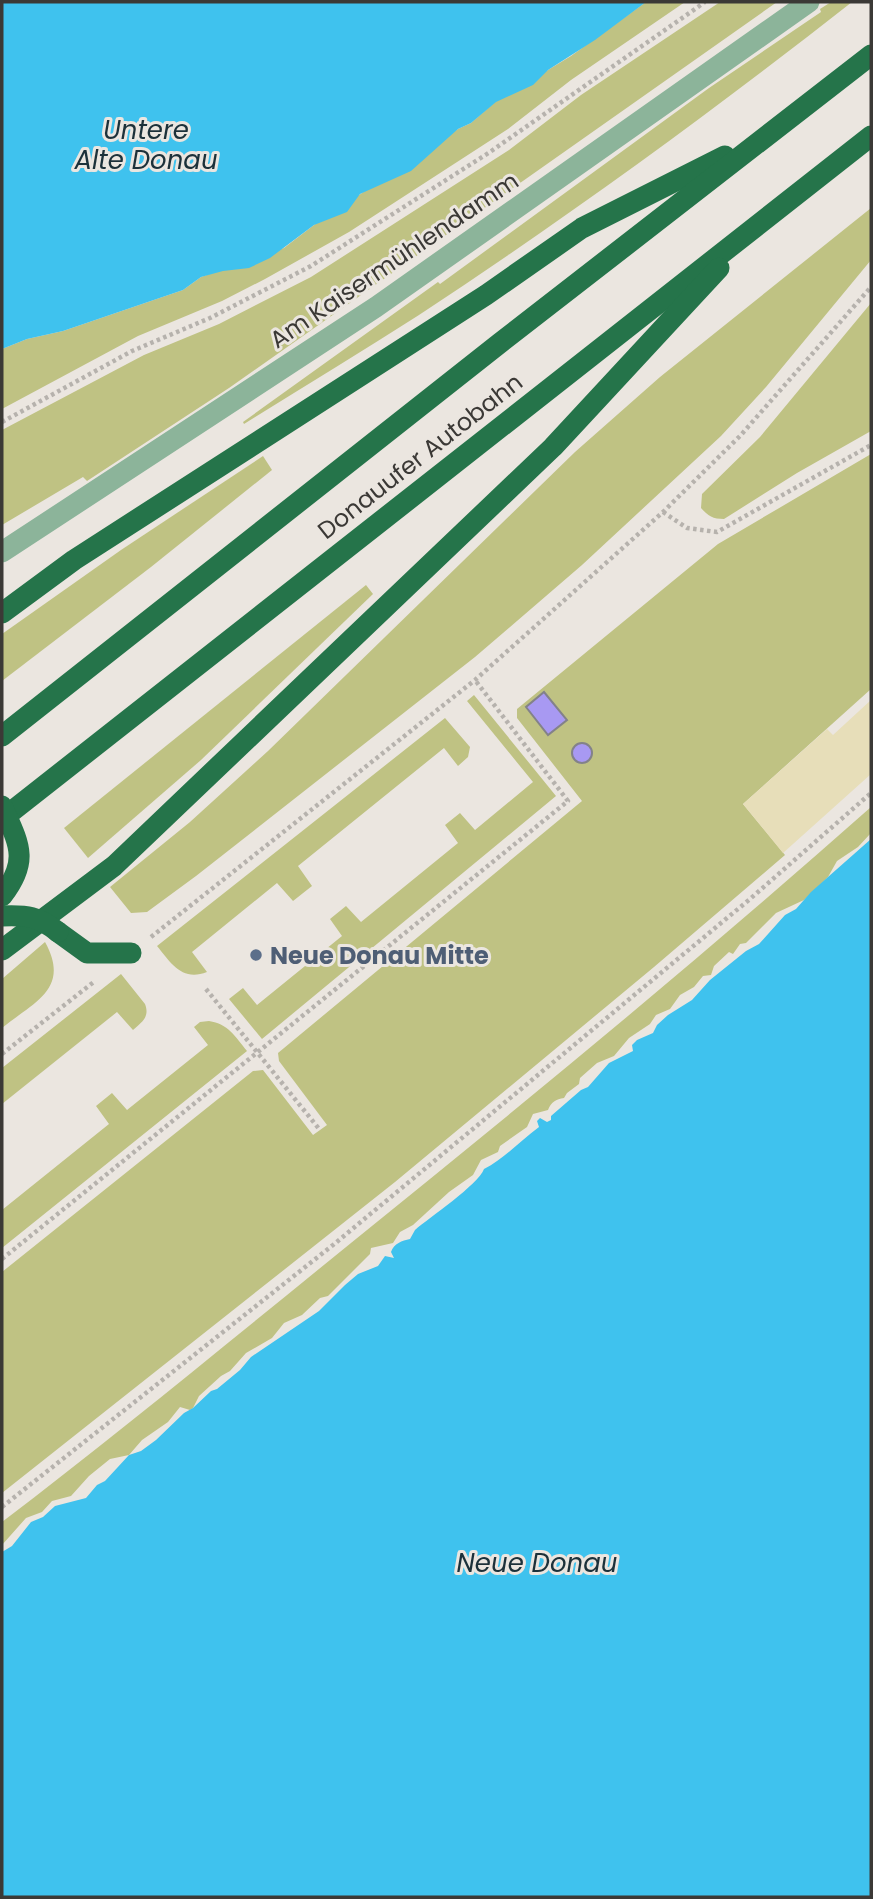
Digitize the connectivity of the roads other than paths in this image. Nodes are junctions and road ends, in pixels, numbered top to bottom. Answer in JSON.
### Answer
{"nodes":[{"id":1,"x":809,"y":2,"type":"edge"},
{"id":2,"x":871,"y":55,"type":"edge"},
{"id":3,"x":767,"y":134,"type":"junction"},
{"id":4,"x":871,"y":136,"type":"edge"},
{"id":5,"x":763,"y":220,"type":"junction"},
{"id":6,"x":2,"y":552,"type":"edge"},
{"id":7,"x":2,"y":613,"type":"edge"},
{"id":8,"x":2,"y":736,"type":"edge"},
{"id":9,"x":2,"y":806,"type":"edge"},
{"id":10,"x":2,"y":819,"type":"edge"},
{"id":11,"x":2,"y":895,"type":"edge"},
{"id":12,"x":2,"y":916,"type":"edge"},
{"id":13,"x":2,"y":950,"type":"edge"},
{"id":14,"x":131,"y":953,"type":"road end"}],
"edges":[{"from":1,"to":6,"type":"street","name":"Am Kaisermühlendamm"},
{"from":2,"to":3,"type":"highway","name":"Donauufer Autobahn"},
{"from":3,"to":7,"type":"highway"},
{"from":3,"to":8,"type":"highway","name":"Donauufer Autobahn"},
{"from":4,"to":5,"type":"highway","name":"Donauufer Autobahn"},
{"from":5,"to":10,"type":"highway","name":"Donauufer Autobahn"},
{"from":5,"to":13,"type":"highway"},
{"from":9,"to":11,"type":"highway","bridge":true},
{"from":12,"to":14,"type":"highway","bridge":true}]}
